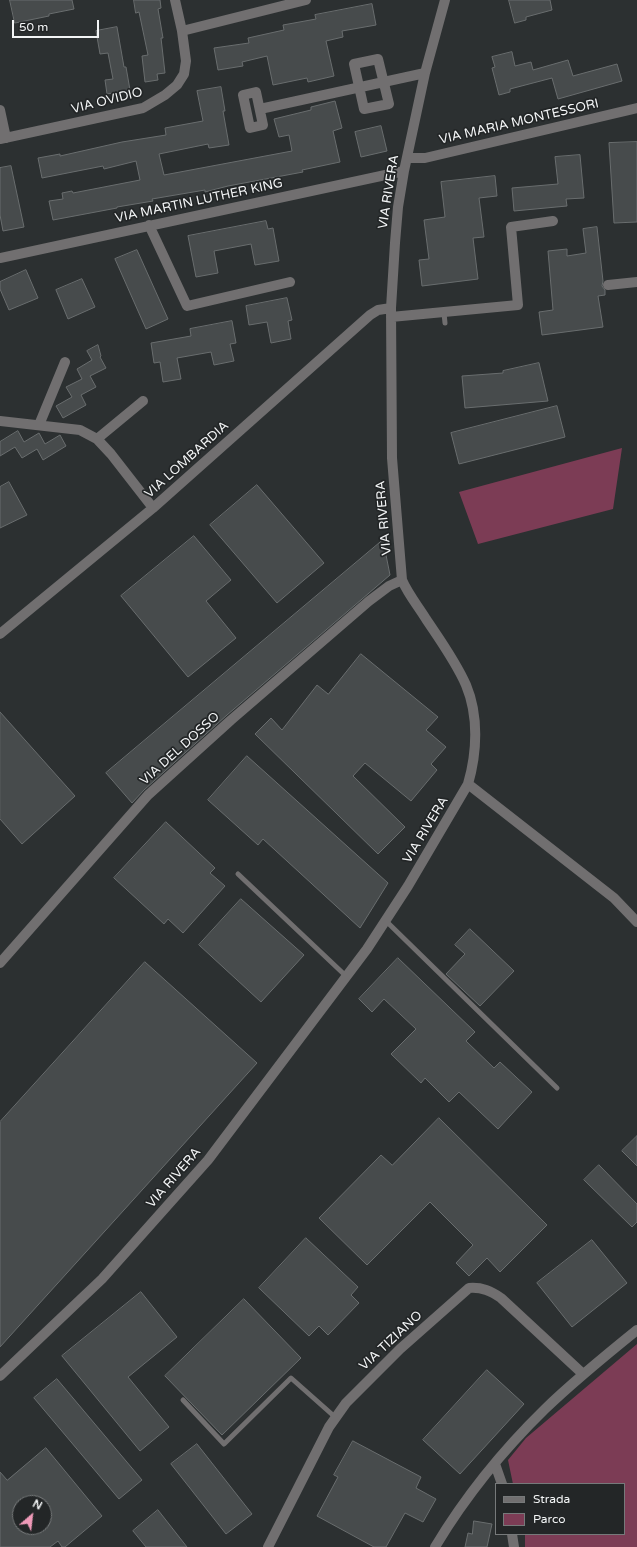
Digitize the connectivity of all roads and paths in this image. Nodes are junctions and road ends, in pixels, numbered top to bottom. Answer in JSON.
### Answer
{"nodes":[{"id":1,"x":175,"y":0,"type":"edge"},
{"id":2,"x":306,"y":0,"type":"edge"},
{"id":3,"x":445,"y":0,"type":"edge"},
{"id":4,"x":182,"y":31,"type":"junction"},
{"id":5,"x":425,"y":73,"type":"junction"},
{"id":6,"x":384,"y":82,"type":"junction"},
{"id":7,"x":359,"y":87,"type":"junction"},
{"id":8,"x":637,"y":108,"type":"edge"},
{"id":9,"x":260,"y":109,"type":"dead end"},
{"id":10,"x":0,"y":110,"type":"edge"},
{"id":11,"x":3,"y":139,"type":"edge"},
{"id":12,"x":407,"y":158,"type":"junction"},
{"id":13,"x":404,"y":171,"type":"junction"},
{"id":14,"x":552,"y":221,"type":"dead end"},
{"id":15,"x":149,"y":225,"type":"junction"},
{"id":16,"x":0,"y":258,"type":"edge"},
{"id":17,"x":290,"y":282,"type":"dead end"},
{"id":18,"x":637,"y":282,"type":"edge"},
{"id":19,"x":608,"y":285,"type":"dead end"},
{"id":20,"x":391,"y":313,"type":"junction"},
{"id":21,"x":65,"y":362,"type":"dead end"},
{"id":22,"x":143,"y":401,"type":"dead end"},
{"id":23,"x":0,"y":421,"type":"edge"},
{"id":24,"x":39,"y":425,"type":"junction"},
{"id":25,"x":97,"y":439,"type":"junction"},
{"id":26,"x":153,"y":508,"type":"junction"},
{"id":27,"x":402,"y":580,"type":"junction"},
{"id":28,"x":0,"y":634,"type":"edge"},
{"id":29,"x":468,"y":784,"type":"junction"},
{"id":30,"x":238,"y":874,"type":"dead end"},
{"id":31,"x":386,"y":922,"type":"junction"},
{"id":32,"x":637,"y":922,"type":"edge"},
{"id":33,"x":0,"y":963,"type":"edge"},
{"id":34,"x":346,"y":977,"type":"junction"},
{"id":35,"x":557,"y":1088,"type":"dead end"},
{"id":36,"x":637,"y":1330,"type":"edge"},
{"id":37,"x":582,"y":1374,"type":"junction"},
{"id":38,"x":0,"y":1376,"type":"edge"},
{"id":39,"x":183,"y":1400,"type":"dead end"},
{"id":40,"x":335,"y":1417,"type":"junction"},
{"id":41,"x":495,"y":1464,"type":"junction"},
{"id":42,"x":502,"y":1483,"type":"edge"},
{"id":43,"x":512,"y":1535,"type":"edge"},
{"id":44,"x":268,"y":1547,"type":"edge"},
{"id":45,"x":435,"y":1547,"type":"edge"},
{"id":46,"x":514,"y":1547,"type":"edge"}],
"edges":[{"from":1,"to":4,"type":"street","name":"VIA OVIDIO"},
{"from":2,"to":4,"type":"street"},
{"from":3,"to":5,"type":"street","name":"VIA RIVERA"},
{"from":4,"to":11,"type":"street","name":"VIA OVIDIO"},
{"from":5,"to":6,"type":"street"},
{"from":5,"to":12,"type":"street","name":"VIA RIVERA"},
{"from":6,"to":7,"type":"street"},
{"from":6,"to":7,"type":"street"},
{"from":6,"to":7,"type":"street"},
{"from":7,"to":9,"type":"street"},
{"from":8,"to":12,"type":"street","name":"VIA MARIA MONTESSORI"},
{"from":10,"to":11,"type":"street"},
{"from":12,"to":13,"type":"street","name":"VIA RIVERA"},
{"from":13,"to":15,"type":"street","name":"VIA MARTIN LUTHER KING"},
{"from":13,"to":20,"type":"street","name":"VIA RIVERA"},
{"from":14,"to":20,"type":"street","name":"VIA LOMBARDIA"},
{"from":15,"to":16,"type":"street","name":"VIA MARTIN LUTHER KING"},
{"from":15,"to":17,"type":"street"},
{"from":18,"to":19,"type":"street"},
{"from":20,"to":26,"type":"street","name":"VIA LOMBARDIA"},
{"from":20,"to":27,"type":"street","name":"VIA RIVERA"},
{"from":21,"to":24,"type":"street"},
{"from":22,"to":25,"type":"street"},
{"from":23,"to":24,"type":"street"},
{"from":24,"to":25,"type":"street"},
{"from":25,"to":26,"type":"street"},
{"from":26,"to":28,"type":"street","name":"VIA LOMBARDIA"},
{"from":27,"to":29,"type":"street","name":"VIA RIVERA"},
{"from":27,"to":33,"type":"street","name":"VIA DEL DOSSO"},
{"from":29,"to":31,"type":"street","name":"VIA RIVERA"},
{"from":29,"to":32,"type":"street"},
{"from":30,"to":34,"type":"lane"},
{"from":31,"to":34,"type":"street","name":"VIA RIVERA"},
{"from":31,"to":35,"type":"lane"},
{"from":34,"to":38,"type":"street","name":"VIA RIVERA"},
{"from":36,"to":37,"type":"street"},
{"from":37,"to":40,"type":"street","name":"VIA TIZIANO"},
{"from":37,"to":41,"type":"street"},
{"from":39,"to":40,"type":"lane"},
{"from":40,"to":44,"type":"street","name":"VIA TIZIANO"},
{"from":41,"to":42,"type":"street"},
{"from":41,"to":45,"type":"street"},
{"from":43,"to":46,"type":"street"}]}
